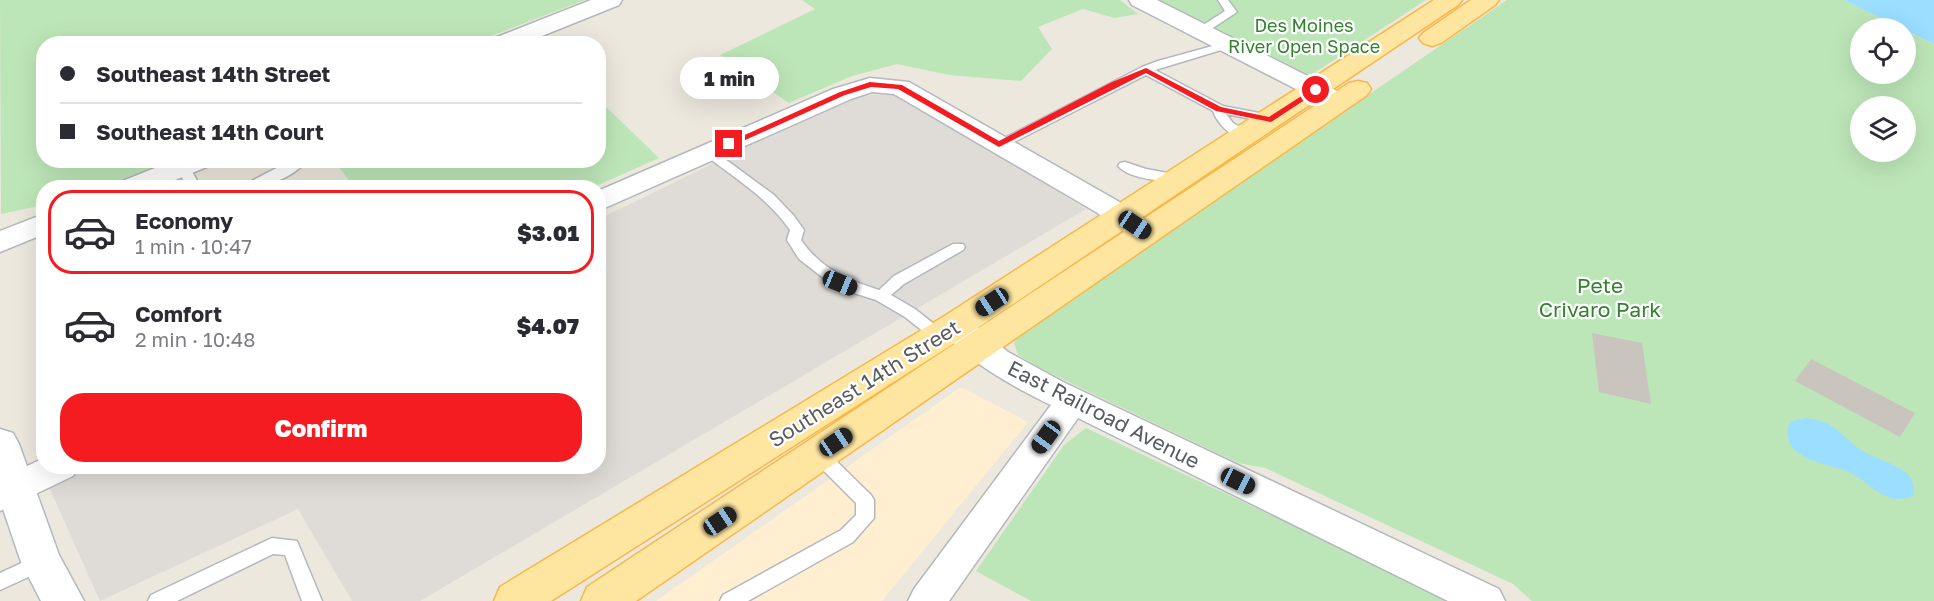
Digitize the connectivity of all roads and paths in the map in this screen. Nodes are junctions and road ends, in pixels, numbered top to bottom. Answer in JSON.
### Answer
{"nodes":[{"id":1,"x":611,"y":0,"type":"edge"},
{"id":2,"x":1140,"y":0,"type":"edge"},
{"id":3,"x":1223,"y":0,"type":"edge"},
{"id":4,"x":1450,"y":0,"type":"edge"},
{"id":5,"x":1487,"y":0,"type":"edge"},
{"id":6,"x":1201,"y":31,"type":"junction"},
{"id":7,"x":520,"y":36,"type":"edge"},
{"id":8,"x":1227,"y":45,"type":"junction"},
{"id":9,"x":1146,"y":70,"type":"junction"},
{"id":10,"x":1328,"y":96,"type":"junction"},
{"id":11,"x":1219,"y":109,"type":"junction"},
{"id":12,"x":1258,"y":128,"type":"junction"},
{"id":13,"x":999,"y":144,"type":"junction"},
{"id":14,"x":710,"y":153,"type":"junction"},
{"id":15,"x":1125,"y":166,"type":"dead end"},
{"id":16,"x":292,"y":168,"type":"edge"},
{"id":17,"x":193,"y":172,"type":"edge"},
{"id":18,"x":1179,"y":179,"type":"junction"},
{"id":19,"x":162,"y":180,"type":"edge"},
{"id":20,"x":263,"y":180,"type":"edge"},
{"id":21,"x":606,"y":198,"type":"edge"},
{"id":22,"x":1135,"y":225,"type":"junction"},
{"id":23,"x":36,"y":226,"type":"edge"},
{"id":24,"x":0,"y":242,"type":"edge"},
{"id":25,"x":958,"y":247,"type":"dead end"},
{"id":26,"x":880,"y":296,"type":"junction"},
{"id":27,"x":957,"y":336,"type":"junction"},
{"id":28,"x":1072,"y":401,"type":"junction"},
{"id":29,"x":0,"y":444,"type":"edge"},
{"id":30,"x":818,"y":454,"type":"junction"},
{"id":31,"x":46,"y":474,"type":"edge"},
{"id":32,"x":8,"y":493,"type":"edge"},
{"id":33,"x":41,"y":581,"type":"edge"},
{"id":34,"x":0,"y":582,"type":"edge"},
{"id":35,"x":63,"y":601,"type":"edge"},
{"id":36,"x":158,"y":601,"type":"edge"},
{"id":37,"x":312,"y":601,"type":"edge"},
{"id":38,"x":515,"y":601,"type":"edge"},
{"id":39,"x":602,"y":601,"type":"edge"},
{"id":40,"x":730,"y":601,"type":"edge"},
{"id":41,"x":927,"y":601,"type":"edge"},
{"id":42,"x":1486,"y":601,"type":"edge"}],
"edges":[{"from":1,"to":7,"type":"street"},
{"from":2,"to":6,"type":"street"},
{"from":3,"to":6,"type":"lane"},
{"from":4,"to":10,"type":"main road","name":"Southeast 14th Street"},
{"from":5,"to":10,"type":"main road","name":"Southeast 14th Street"},
{"from":6,"to":8,"type":"street"},
{"from":8,"to":9,"type":"lane"},
{"from":8,"to":10,"type":"street"},
{"from":9,"to":11,"type":"lane"},
{"from":9,"to":13,"type":"lane"},
{"from":10,"to":12,"type":"main road","name":"Southeast 14th Street"},
{"from":10,"to":22,"type":"main road","name":"Southeast 14th Street"},
{"from":11,"to":12,"type":"lane"},
{"from":11,"to":12,"type":"lane"},
{"from":12,"to":18,"type":"main road","name":"Southeast 14th Street"},
{"from":13,"to":14,"type":"street"},
{"from":13,"to":22,"type":"street"},
{"from":14,"to":21,"type":"street"},
{"from":14,"to":26,"type":"lane"},
{"from":15,"to":18,"type":"lane"},
{"from":16,"to":20,"type":"lane"},
{"from":17,"to":19,"type":"street"},
{"from":18,"to":22,"type":"main road","name":"Southeast 14th Street"},
{"from":22,"to":27,"type":"main road","name":"Southeast 14th Street"},
{"from":23,"to":24,"type":"street"},
{"from":25,"to":26,"type":"lane"},
{"from":26,"to":27,"type":"lane"},
{"from":27,"to":28,"type":"street","name":"East Railroad Avenue"},
{"from":27,"to":30,"type":"main road","name":"Southeast 14th Street"},
{"from":27,"to":38,"type":"main road","name":"Southeast 14th Street"},
{"from":28,"to":41,"type":"street"},
{"from":28,"to":42,"type":"street","name":"East Railroad Avenue"},
{"from":29,"to":32,"type":"main road"},
{"from":30,"to":39,"type":"main road","name":"Southeast 14th Street"},
{"from":30,"to":40,"type":"lane"},
{"from":31,"to":32,"type":"street"},
{"from":32,"to":33,"type":"main road"},
{"from":33,"to":34,"type":"lane"},
{"from":33,"to":35,"type":"main road"},
{"from":36,"to":37,"type":"lane"}]}
